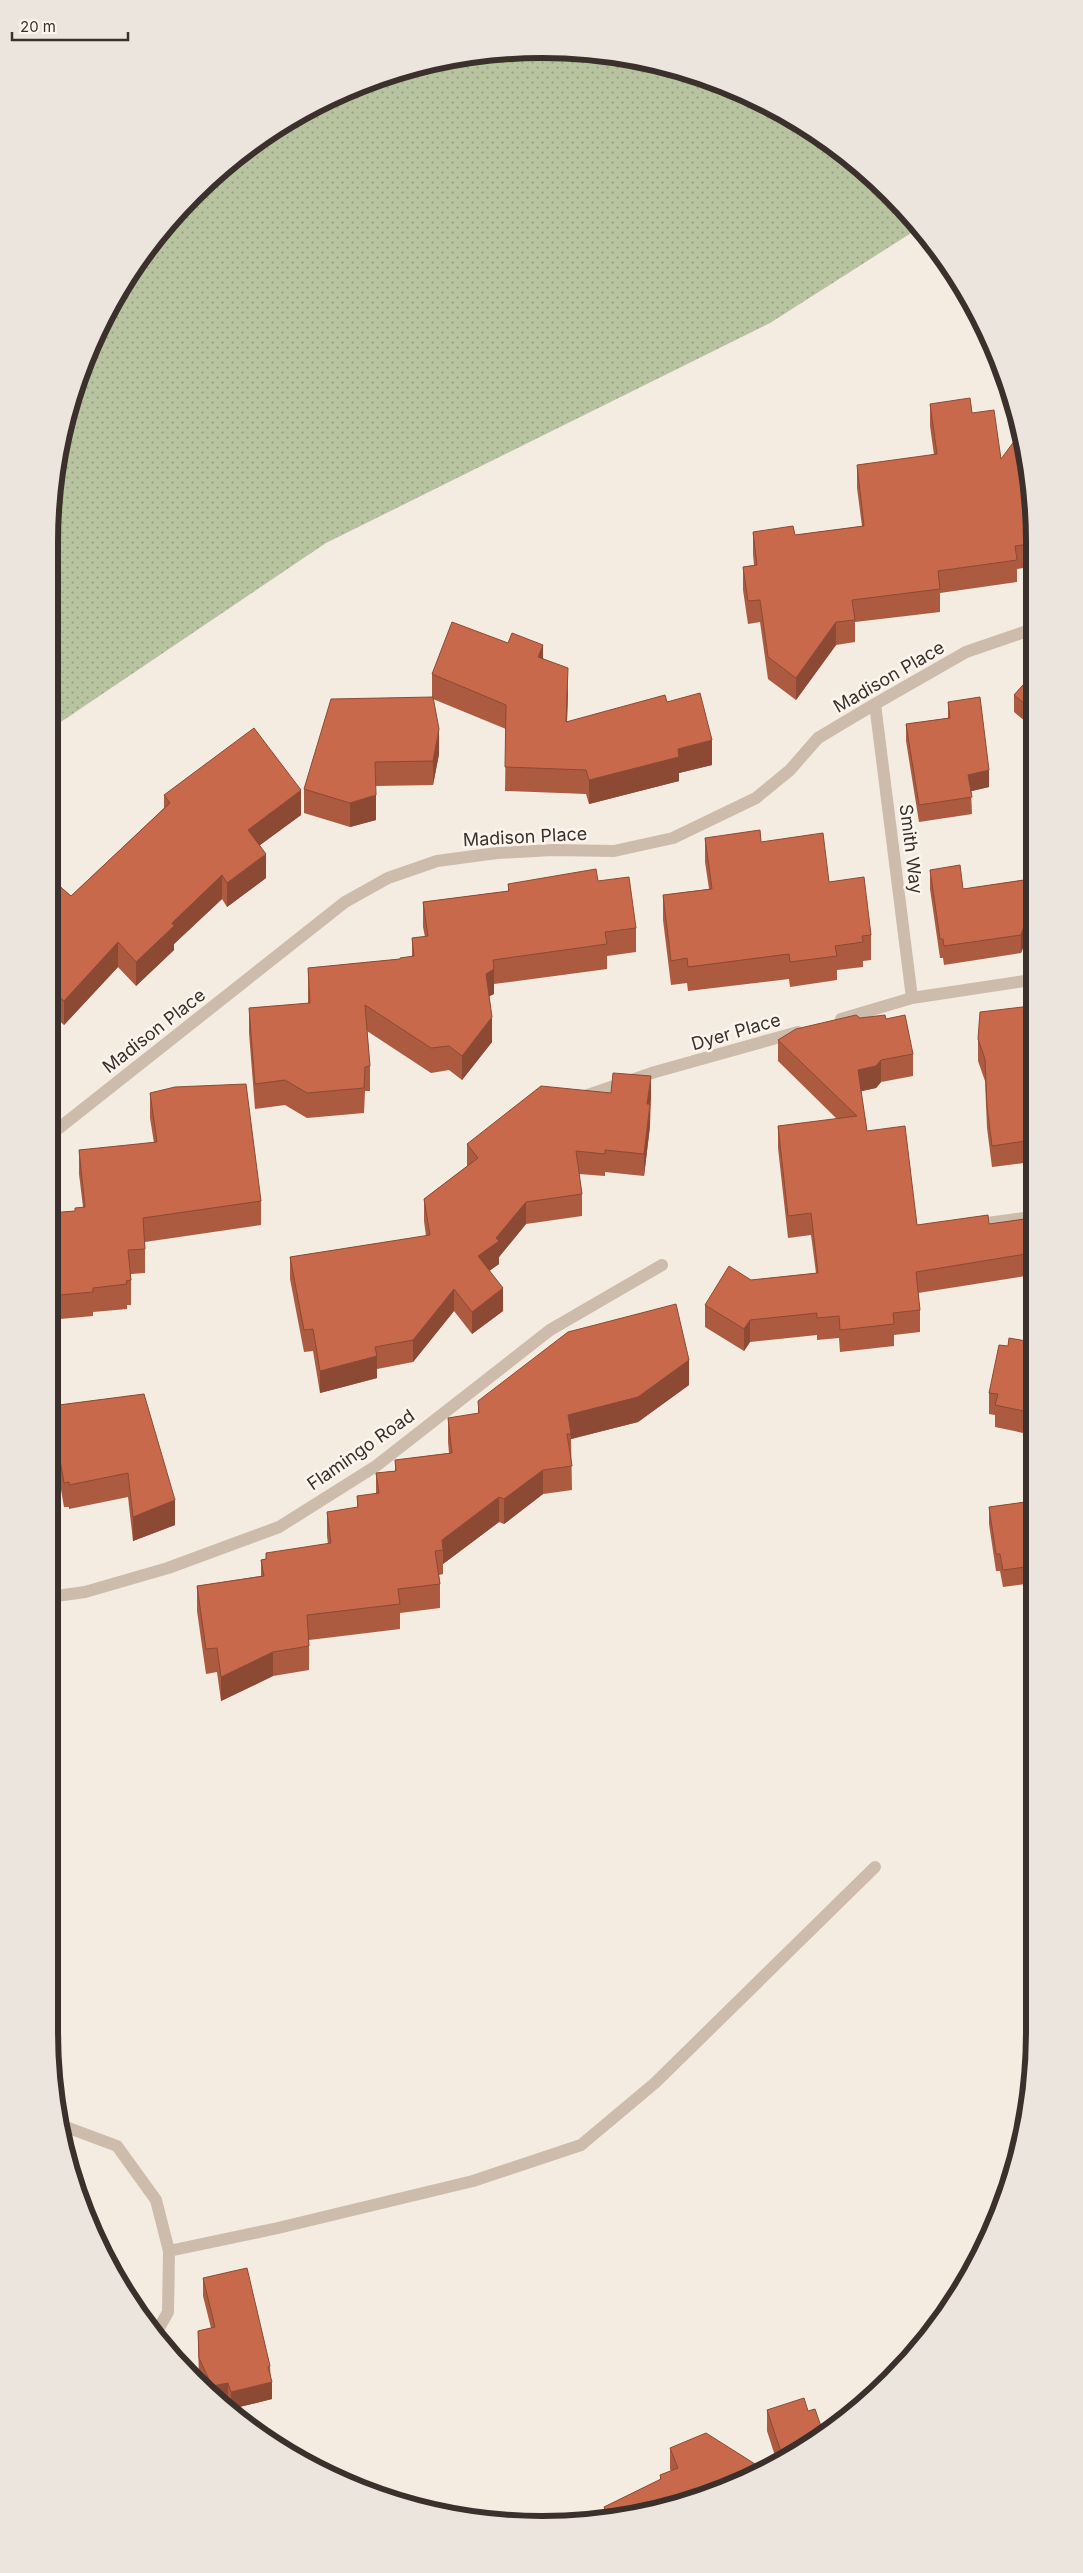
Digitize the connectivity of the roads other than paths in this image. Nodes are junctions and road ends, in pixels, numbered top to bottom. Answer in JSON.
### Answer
{"nodes":[{"id":1,"x":1026,"y":631,"type":"edge"},
{"id":2,"x":875,"y":704,"type":"junction"},
{"id":3,"x":1026,"y":981,"type":"edge"},
{"id":4,"x":912,"y":998,"type":"junction"},
{"id":5,"x":826,"y":1024,"type":"edge"},
{"id":6,"x":808,"y":1029,"type":"edge"},
{"id":7,"x":569,"y":1102,"type":"edge"},
{"id":8,"x":58,"y":1129,"type":"edge"},
{"id":9,"x":1026,"y":1218,"type":"edge"},
{"id":10,"x":955,"y":1228,"type":"edge"},
{"id":11,"x":662,"y":1266,"type":"dead end"},
{"id":12,"x":58,"y":1596,"type":"edge"},
{"id":13,"x":875,"y":1867,"type":"dead end"},
{"id":14,"x":67,"y":2127,"type":"edge"},
{"id":15,"x":169,"y":2251,"type":"junction"},
{"id":16,"x":160,"y":2328,"type":"edge"}],
"edges":[{"from":1,"to":2,"type":"street","name":"Madison Place"},
{"from":2,"to":4,"type":"street","name":"Smith Way"},
{"from":2,"to":8,"type":"street","name":"Madison Place"},
{"from":3,"to":4,"type":"street"},
{"from":4,"to":5,"type":"street"},
{"from":6,"to":7,"type":"street","name":"Dyer Place"},
{"from":9,"to":10,"type":"street"},
{"from":11,"to":12,"type":"street","name":"Flamingo Road"},
{"from":13,"to":15,"type":"street"},
{"from":14,"to":15,"type":"street"},
{"from":15,"to":16,"type":"street"}]}
